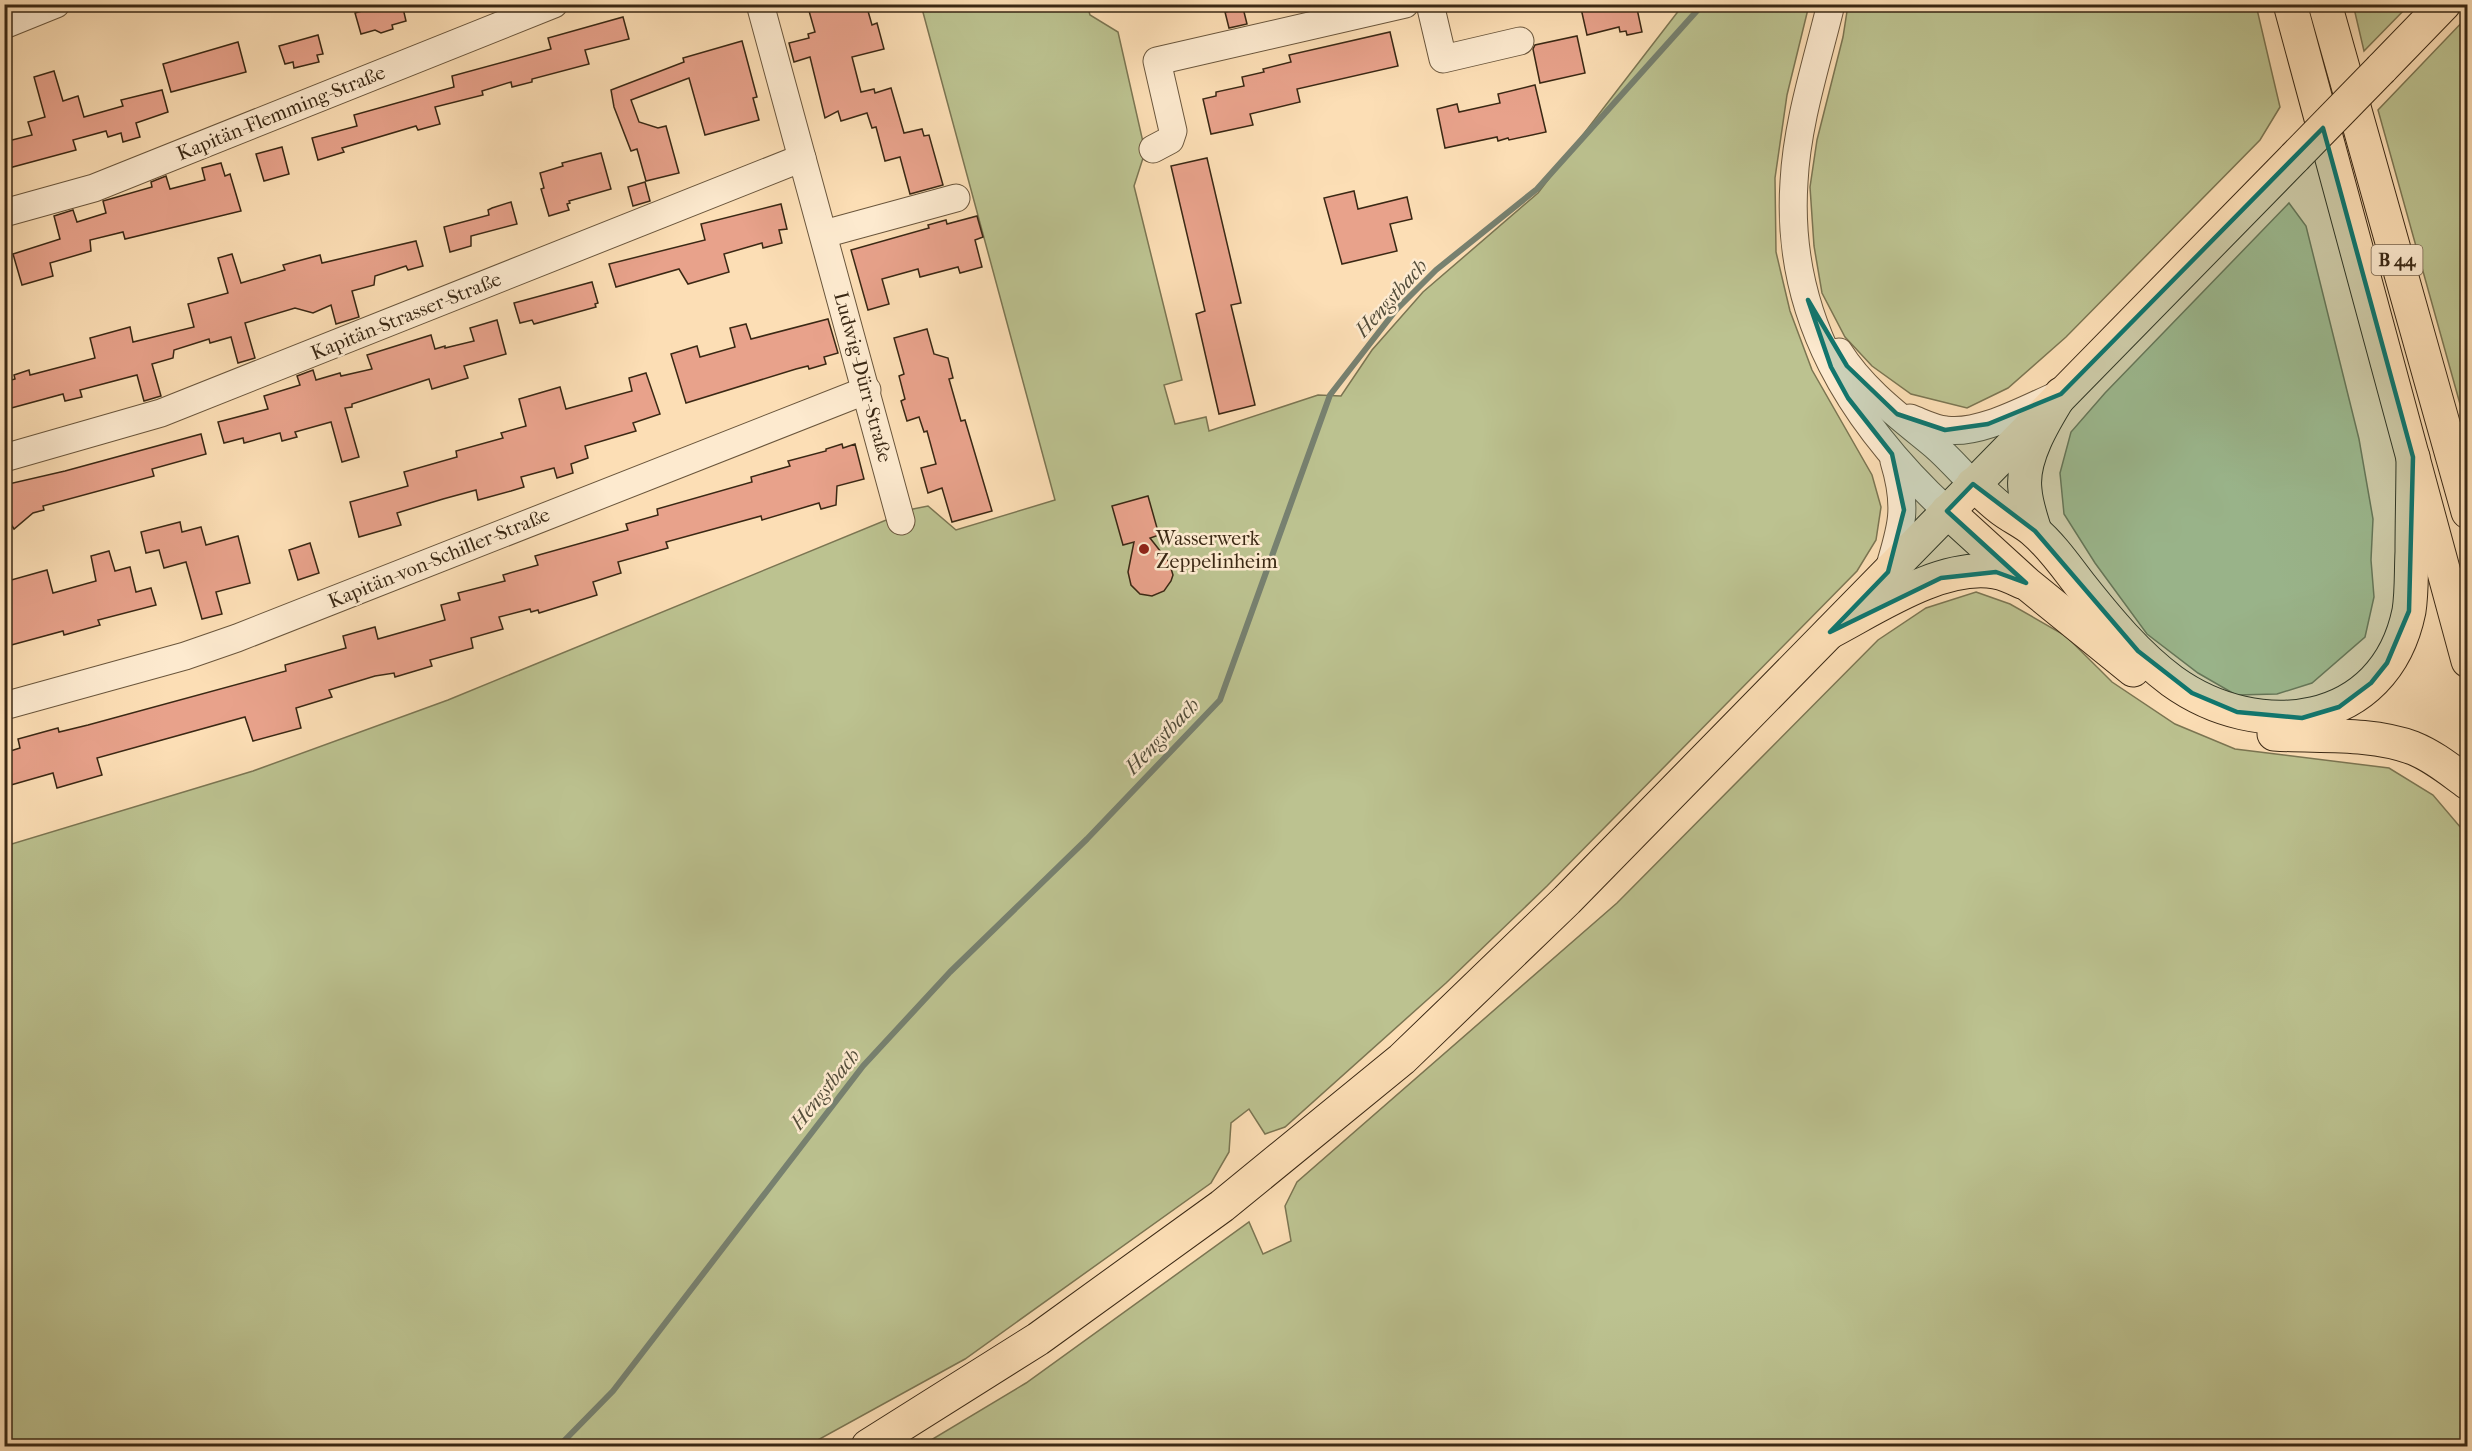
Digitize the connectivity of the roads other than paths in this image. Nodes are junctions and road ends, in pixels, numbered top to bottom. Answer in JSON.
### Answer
{"nodes":[{"id":1,"x":56,"y":4,"type":"edge"},
{"id":2,"x":555,"y":4,"type":"edge"},
{"id":3,"x":760,"y":4,"type":"edge"},
{"id":4,"x":1430,"y":4,"type":"edge"},
{"id":5,"x":1831,"y":4,"type":"edge"},
{"id":6,"x":2290,"y":4,"type":"edge"},
{"id":7,"x":2325,"y":4,"type":"edge"},
{"id":8,"x":2444,"y":4,"type":"edge"},
{"id":9,"x":1396,"y":6,"type":"edge"},
{"id":10,"x":4,"y":25,"type":"edge"},
{"id":11,"x":1520,"y":41,"type":"dead end"},
{"id":12,"x":1153,"y":149,"type":"dead end"},
{"id":13,"x":802,"y":158,"type":"junction"},
{"id":14,"x":956,"y":198,"type":"dead end"},
{"id":15,"x":4,"y":213,"type":"edge"},
{"id":16,"x":824,"y":234,"type":"junction"},
{"id":17,"x":1808,"y":300,"type":"junction"},
{"id":18,"x":867,"y":390,"type":"junction"},
{"id":19,"x":2061,"y":394,"type":"junction"},
{"id":20,"x":1897,"y":414,"type":"junction"},
{"id":21,"x":1892,"y":454,"type":"junction"},
{"id":22,"x":2414,"y":457,"type":"junction"},
{"id":23,"x":4,"y":458,"type":"edge"},
{"id":24,"x":1973,"y":484,"type":"junction"},
{"id":25,"x":1947,"y":511,"type":"junction"},
{"id":26,"x":2468,"y":512,"type":"edge"},
{"id":27,"x":902,"y":521,"type":"dead end"},
{"id":28,"x":2035,"y":531,"type":"junction"},
{"id":29,"x":1888,"y":572,"type":"junction"},
{"id":30,"x":2026,"y":583,"type":"junction"},
{"id":31,"x":1830,"y":632,"type":"junction"},
{"id":32,"x":2468,"y":661,"type":"edge"},
{"id":33,"x":4,"y":706,"type":"edge"},
{"id":34,"x":2468,"y":783,"type":"edge"},
{"id":35,"x":868,"y":1446,"type":"edge"}],
"edges":[{"from":1,"to":10,"type":"street"},
{"from":2,"to":15,"type":"street","name":"Kapitän-Flemming-Straße"},
{"from":3,"to":13,"type":"street","name":"Ludwig-Dürr-Straße"},
{"from":4,"to":11,"type":"street"},
{"from":5,"to":17,"type":"street"},
{"from":6,"to":22,"type":"main road","number":"B 44"},
{"from":7,"to":26,"type":"main road","number":"B 44"},
{"from":8,"to":19,"type":"main road","bridge":true},
{"from":9,"to":12,"type":"street"},
{"from":13,"to":16,"type":"street","name":"Ludwig-Dürr-Straße"},
{"from":13,"to":23,"type":"street","name":"Kapitän-Strasser-Straße"},
{"from":14,"to":16,"type":"street"},
{"from":16,"to":18,"type":"street","name":"Ludwig-Dürr-Straße"},
{"from":17,"to":20,"type":"street"},
{"from":17,"to":21,"type":"street"},
{"from":18,"to":27,"type":"street","name":"Ludwig-Dürr-Straße"},
{"from":18,"to":33,"type":"street","name":"Kapitän-von-Schiller-Straße"},
{"from":19,"to":20,"type":"street"},
{"from":19,"to":24,"type":"main road"},
{"from":19,"to":28,"type":"main road"},
{"from":20,"to":24,"type":"street"},
{"from":21,"to":25,"type":"street"},
{"from":21,"to":29,"type":"street"},
{"from":22,"to":28,"type":"main road"},
{"from":22,"to":32,"type":"main road","number":"B 44"},
{"from":24,"to":25,"type":"main road"},
{"from":24,"to":28,"type":"main road"},
{"from":25,"to":29,"type":"main road"},
{"from":25,"to":30,"type":"main road"},
{"from":29,"to":31,"type":"main road"},
{"from":30,"to":31,"type":"main road"},
{"from":30,"to":34,"type":"main road"},
{"from":31,"to":35,"type":"main road"}]}
